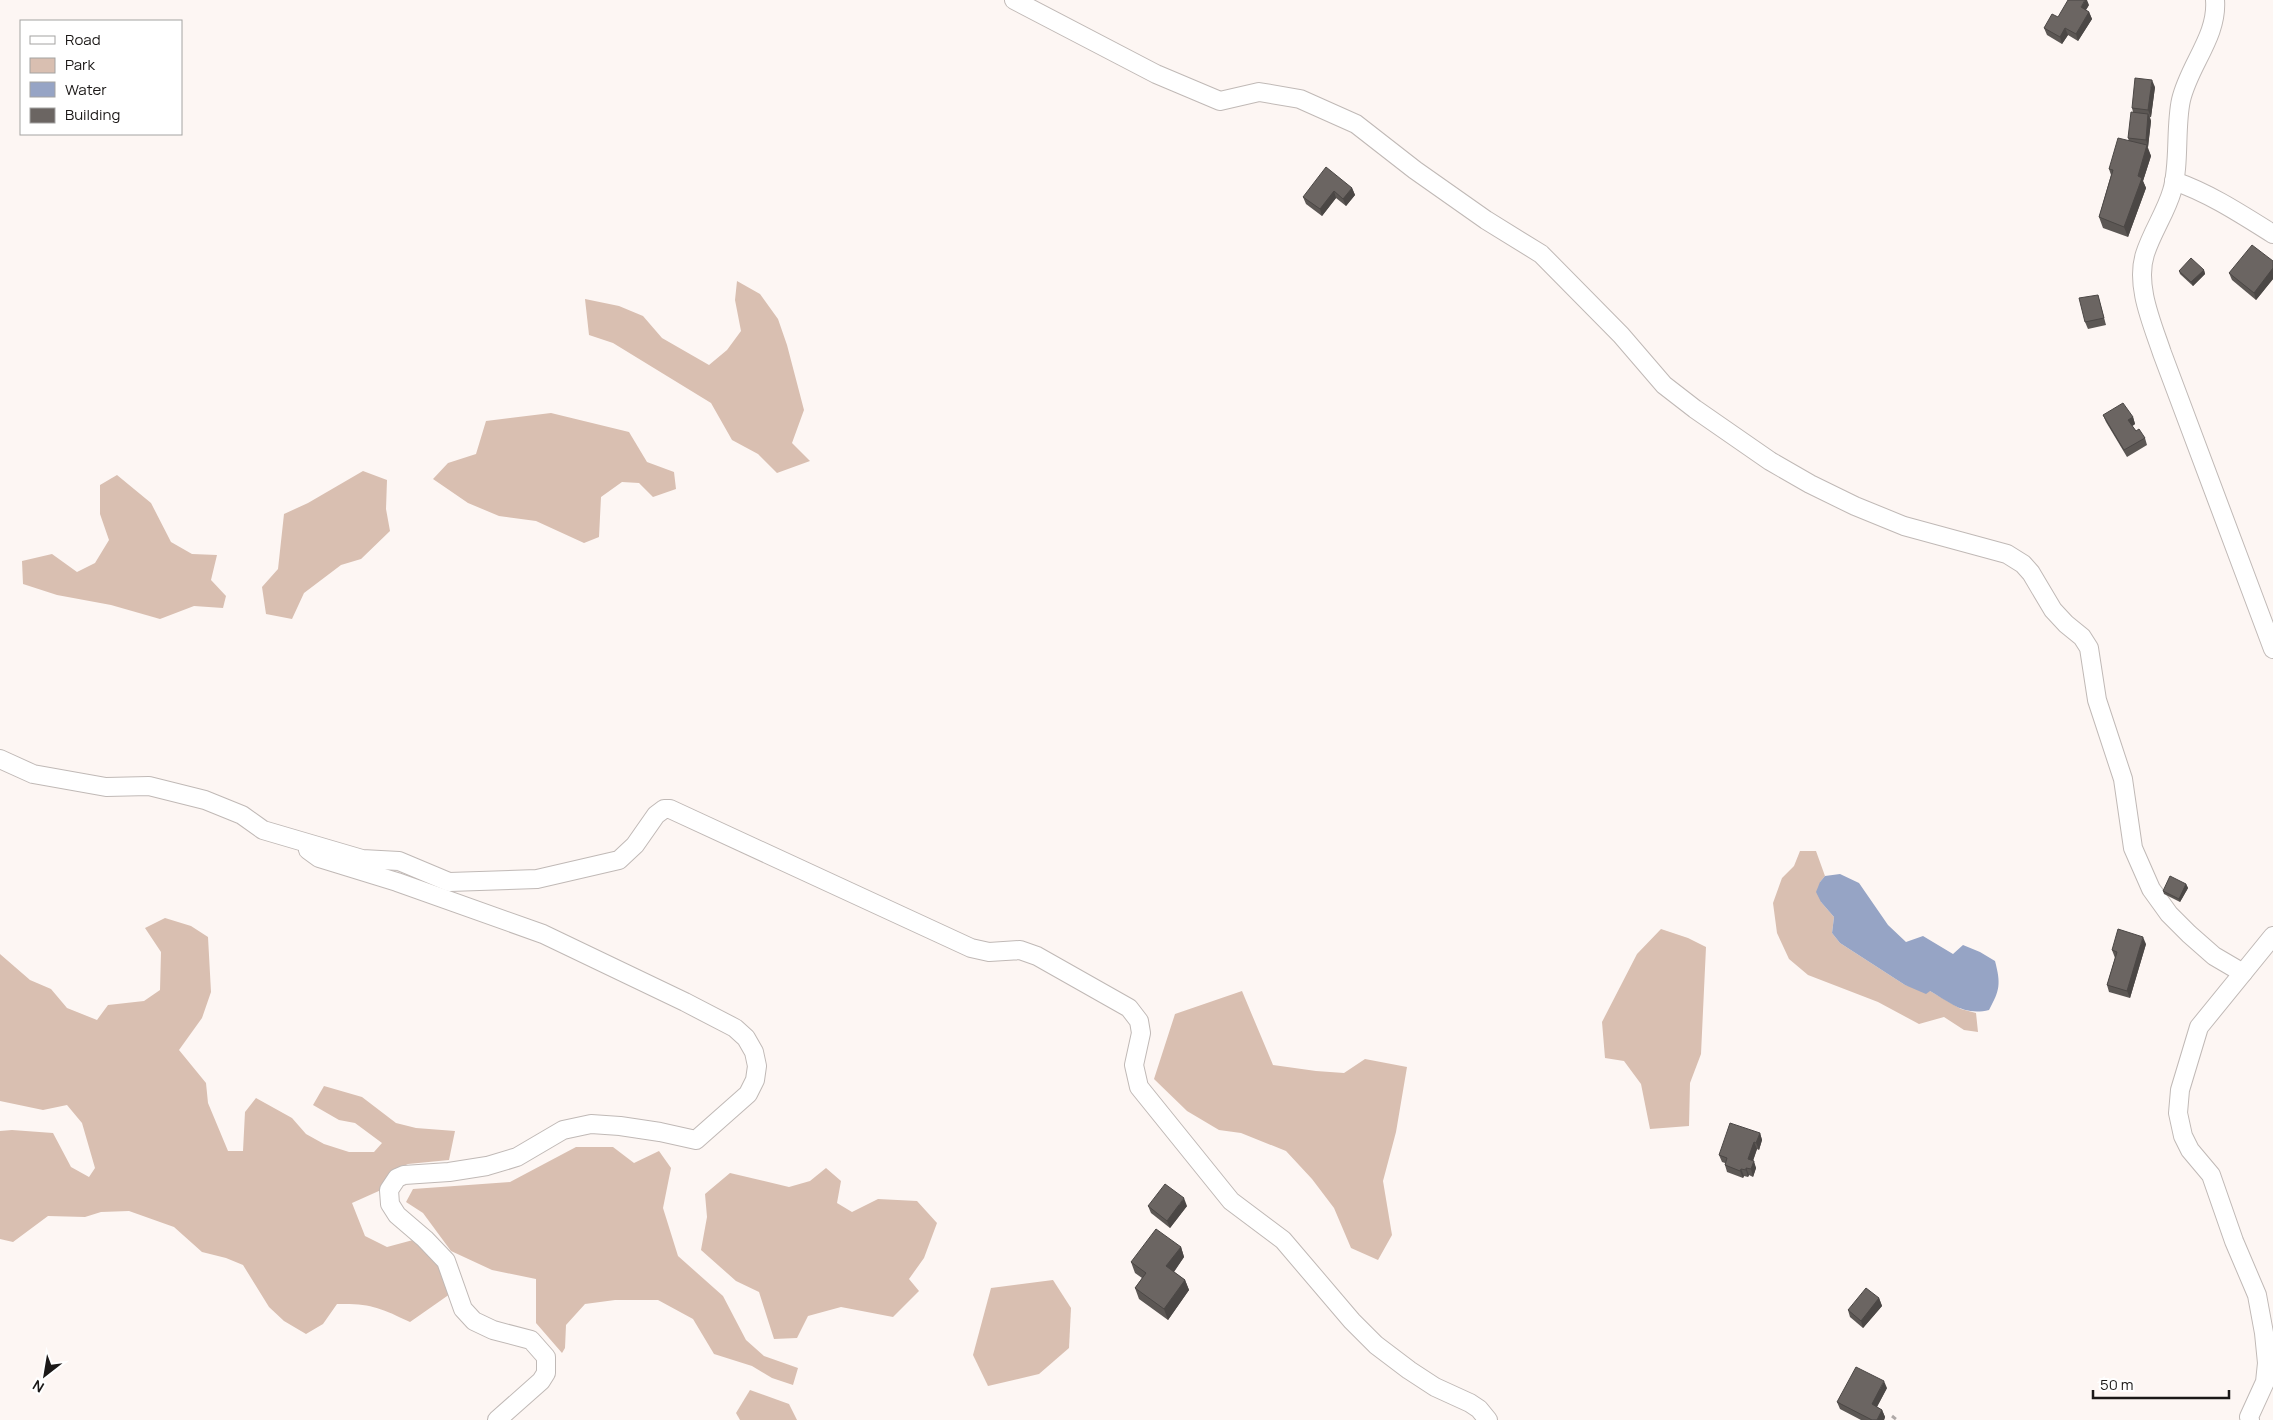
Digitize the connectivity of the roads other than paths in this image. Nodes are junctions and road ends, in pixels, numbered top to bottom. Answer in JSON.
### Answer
{"nodes":[{"id":1,"x":1014,"y":0,"type":"edge"},
{"id":2,"x":2215,"y":0,"type":"edge"},
{"id":3,"x":2174,"y":181,"type":"junction"},
{"id":4,"x":2273,"y":234,"type":"edge"},
{"id":5,"x":2273,"y":649,"type":"edge"},
{"id":6,"x":0,"y":759,"type":"edge"},
{"id":7,"x":298,"y":842,"type":"junction"},
{"id":8,"x":2273,"y":936,"type":"edge"},
{"id":9,"x":2243,"y":974,"type":"junction"},
{"id":10,"x":2249,"y":1419,"type":"edge"},
{"id":11,"x":497,"y":1420,"type":"edge"},
{"id":12,"x":1488,"y":1420,"type":"edge"}],
"edges":[{"from":1,"to":9,"type":"street"},
{"from":2,"to":3,"type":"street"},
{"from":3,"to":4,"type":"street"},
{"from":3,"to":5,"type":"street"},
{"from":6,"to":7,"type":"street"},
{"from":7,"to":11,"type":"street"},
{"from":7,"to":12,"type":"street"},
{"from":8,"to":9,"type":"street"},
{"from":9,"to":10,"type":"street"}]}
